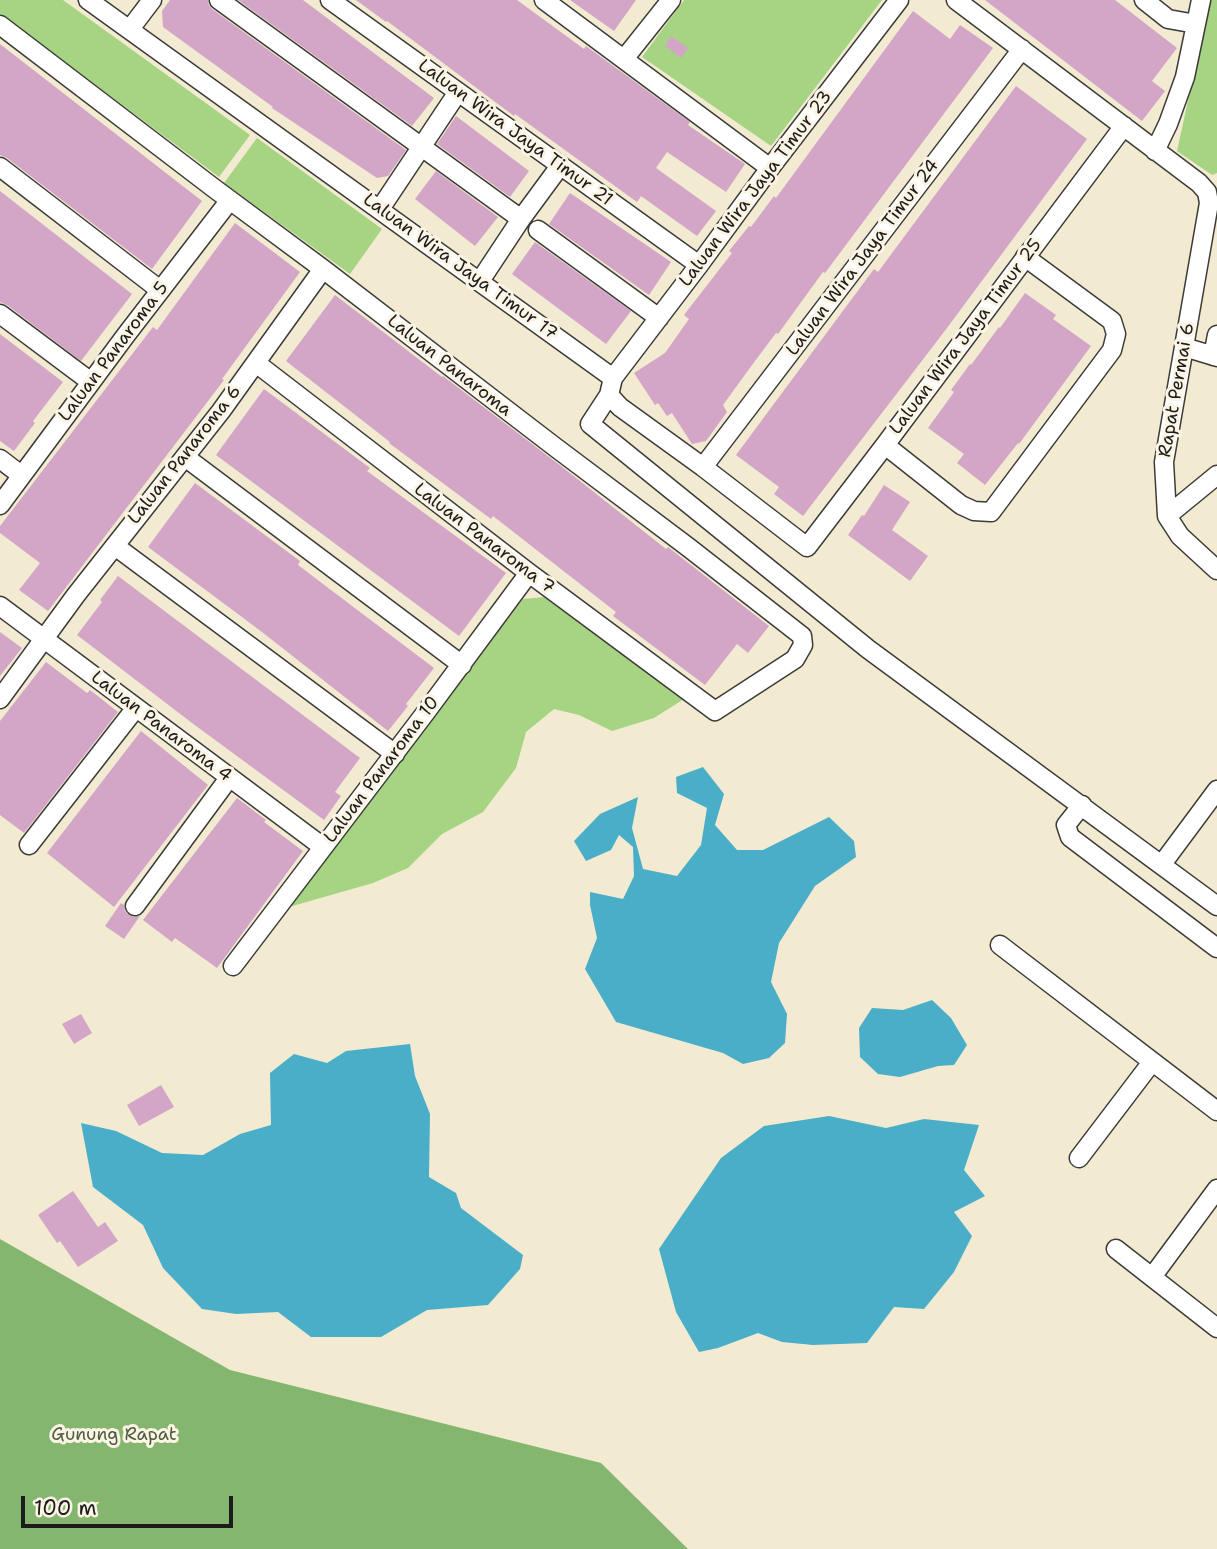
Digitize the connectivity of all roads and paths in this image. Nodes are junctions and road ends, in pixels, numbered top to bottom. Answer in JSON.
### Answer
{"nodes":[{"id":1,"x":88,"y":0,"type":"edge"},
{"id":2,"x":152,"y":0,"type":"edge"},
{"id":3,"x":219,"y":0,"type":"edge"},
{"id":4,"x":330,"y":0,"type":"edge"},
{"id":5,"x":544,"y":0,"type":"edge"},
{"id":6,"x":671,"y":0,"type":"edge"},
{"id":7,"x":898,"y":0,"type":"edge"},
{"id":8,"x":956,"y":0,"type":"edge"},
{"id":9,"x":1144,"y":0,"type":"edge"},
{"id":10,"x":1201,"y":0,"type":"edge"},
{"id":11,"x":0,"y":24,"type":"edge"},
{"id":12,"x":1196,"y":24,"type":"junction"},
{"id":13,"x":130,"y":29,"type":"junction"},
{"id":14,"x":1022,"y":50,"type":"junction"},
{"id":15,"x":624,"y":60,"type":"junction"},
{"id":16,"x":458,"y":92,"type":"junction"},
{"id":17,"x":1124,"y":126,"type":"junction"},
{"id":18,"x":422,"y":147,"type":"junction"},
{"id":19,"x":1155,"y":151,"type":"junction"},
{"id":20,"x":560,"y":166,"type":"junction"},
{"id":21,"x":0,"y":167,"type":"edge"},
{"id":22,"x":770,"y":167,"type":"junction"},
{"id":23,"x":230,"y":200,"type":"junction"},
{"id":24,"x":380,"y":209,"type":"junction"},
{"id":25,"x":521,"y":219,"type":"junction"},
{"id":26,"x":538,"y":230,"type":"dead end"},
{"id":27,"x":1025,"y":257,"type":"junction"},
{"id":28,"x":699,"y":265,"type":"junction"},
{"id":29,"x":323,"y":269,"type":"junction"},
{"id":30,"x":480,"y":281,"type":"junction"},
{"id":31,"x":160,"y":290,"type":"junction"},
{"id":32,"x":0,"y":314,"type":"edge"},
{"id":33,"x":659,"y":318,"type":"junction"},
{"id":34,"x":1217,"y":335,"type":"edge"},
{"id":35,"x":1184,"y":347,"type":"junction"},
{"id":36,"x":1215,"y":357,"type":"edge"},
{"id":37,"x":256,"y":363,"type":"junction"},
{"id":38,"x":90,"y":382,"type":"junction"},
{"id":39,"x":611,"y":386,"type":"junction"},
{"id":40,"x":885,"y":445,"type":"junction"},
{"id":41,"x":186,"y":457,"type":"junction"},
{"id":42,"x":0,"y":459,"type":"edge"},
{"id":43,"x":704,"y":467,"type":"junction"},
{"id":44,"x":21,"y":475,"type":"junction"},
{"id":45,"x":1217,"y":475,"type":"edge"},
{"id":46,"x":0,"y":505,"type":"edge"},
{"id":47,"x":1167,"y":516,"type":"junction"},
{"id":48,"x":114,"y":546,"type":"junction"},
{"id":49,"x":807,"y":547,"type":"joint"},
{"id":50,"x":1217,"y":570,"type":"edge"},
{"id":51,"x":529,"y":573,"type":"junction"},
{"id":52,"x":0,"y":606,"type":"edge"},
{"id":53,"x":44,"y":640,"type":"junction"},
{"id":54,"x":462,"y":665,"type":"junction"},
{"id":55,"x":0,"y":698,"type":"edge"},
{"id":56,"x":135,"y":709,"type":"junction"},
{"id":57,"x":715,"y":710,"type":"joint"},
{"id":58,"x":395,"y":754,"type":"junction"},
{"id":59,"x":229,"y":778,"type":"junction"},
{"id":60,"x":1217,"y":790,"type":"edge"},
{"id":61,"x":1082,"y":805,"type":"junction"},
{"id":62,"x":29,"y":845,"type":"dead end"},
{"id":63,"x":323,"y":848,"type":"junction"},
{"id":64,"x":1162,"y":864,"type":"junction"},
{"id":65,"x":135,"y":906,"type":"dead end"},
{"id":66,"x":1217,"y":906,"type":"edge"},
{"id":67,"x":1000,"y":945,"type":"dead end"},
{"id":68,"x":1217,"y":948,"type":"edge"},
{"id":69,"x":233,"y":966,"type":"dead end"},
{"id":70,"x":1152,"y":1062,"type":"junction"},
{"id":71,"x":1217,"y":1111,"type":"edge"},
{"id":72,"x":1079,"y":1158,"type":"dead end"},
{"id":73,"x":1217,"y":1189,"type":"edge"},
{"id":74,"x":1116,"y":1249,"type":"dead end"},
{"id":75,"x":1152,"y":1277,"type":"junction"},
{"id":76,"x":1217,"y":1328,"type":"edge"}],
"edges":[{"from":1,"to":13,"type":"street","name":"Laluan Wira Jaya Timur 17"},
{"from":2,"to":13,"type":"street"},
{"from":3,"to":18,"type":"street"},
{"from":4,"to":16,"type":"street","name":"Laluan Wira Jaya Timur 21"},
{"from":5,"to":15,"type":"street"},
{"from":6,"to":15,"type":"street"},
{"from":7,"to":22,"type":"street","name":"Laluan Wira Jaya Timur 23"},
{"from":8,"to":14,"type":"street"},
{"from":9,"to":12,"type":"street"},
{"from":10,"to":12,"type":"street"},
{"from":11,"to":23,"type":"street","name":"Laluan Panaroma"},
{"from":12,"to":19,"type":"street"},
{"from":13,"to":24,"type":"street","name":"Laluan Wira Jaya Timur 17"},
{"from":14,"to":17,"type":"street"},
{"from":14,"to":43,"type":"street","name":"Laluan Wira Jaya Timur 24"},
{"from":15,"to":22,"type":"street"},
{"from":16,"to":18,"type":"street"},
{"from":16,"to":20,"type":"street","name":"Laluan Wira Jaya Timur 21"},
{"from":17,"to":19,"type":"street"},
{"from":17,"to":27,"type":"street","name":"Laluan Wira Jaya Timur 25"},
{"from":18,"to":24,"type":"street"},
{"from":18,"to":25,"type":"street"},
{"from":19,"to":35,"type":"street","name":"Rapat Permai 6"},
{"from":20,"to":25,"type":"street"},
{"from":20,"to":28,"type":"street","name":"Laluan Wira Jaya Timur 21"},
{"from":21,"to":31,"type":"street"},
{"from":22,"to":28,"type":"street","name":"Laluan Wira Jaya Timur 23"},
{"from":23,"to":29,"type":"street","name":"Laluan Panaroma"},
{"from":23,"to":31,"type":"street","name":"Laluan Panaroma 5"},
{"from":24,"to":30,"type":"street","name":"Laluan Wira Jaya Timur 17"},
{"from":25,"to":30,"type":"street"},
{"from":26,"to":33,"type":"street"},
{"from":27,"to":40,"type":"street","name":"Laluan Wira Jaya Timur 25"},
{"from":27,"to":40,"type":"street"},
{"from":28,"to":33,"type":"street","name":"Laluan Wira Jaya Timur 23"},
{"from":29,"to":37,"type":"street","name":"Laluan Panaroma 6"},
{"from":29,"to":57,"type":"street","name":"Laluan Panaroma"},
{"from":30,"to":39,"type":"street","name":"Laluan Wira Jaya Timur 17"},
{"from":31,"to":38,"type":"street","name":"Laluan Panaroma 5"},
{"from":32,"to":38,"type":"street"},
{"from":33,"to":39,"type":"street","name":"Laluan Wira Jaya Timur 23"},
{"from":34,"to":36,"type":"street"},
{"from":35,"to":36,"type":"street"},
{"from":35,"to":47,"type":"street","name":"Rapat Permai 6"},
{"from":37,"to":41,"type":"street","name":"Laluan Panaroma 6"},
{"from":37,"to":51,"type":"street","name":"Laluan Panaroma 7"},
{"from":38,"to":44,"type":"street","name":"Laluan Panaroma 5"},
{"from":39,"to":43,"type":"street","name":"Laluan Wira Jaya Timur 17"},
{"from":39,"to":61,"type":"street","name":"Laluan Wira Jaya Timur 23"},
{"from":40,"to":49,"type":"street","name":"Laluan Wira Jaya Timur 25"},
{"from":41,"to":48,"type":"street","name":"Laluan Panaroma 6"},
{"from":41,"to":54,"type":"street"},
{"from":42,"to":44,"type":"street"},
{"from":43,"to":49,"type":"street","name":"Laluan Wira Jaya Timur 17"},
{"from":44,"to":46,"type":"street","name":"Laluan Panaroma 5"},
{"from":45,"to":47,"type":"street"},
{"from":47,"to":50,"type":"street"},
{"from":48,"to":53,"type":"street","name":"Laluan Panaroma 6"},
{"from":48,"to":58,"type":"street"},
{"from":51,"to":54,"type":"street","name":"Laluan Panaroma 10"},
{"from":51,"to":57,"type":"street","name":"Laluan Panaroma 7"},
{"from":52,"to":53,"type":"street","name":"Laluan Panaroma 4"},
{"from":53,"to":55,"type":"street","name":"Laluan Panaroma 6"},
{"from":53,"to":56,"type":"street","name":"Laluan Panaroma 4"},
{"from":54,"to":58,"type":"street","name":"Laluan Panaroma 10"},
{"from":56,"to":59,"type":"street","name":"Laluan Panaroma 4"},
{"from":56,"to":62,"type":"street"},
{"from":58,"to":63,"type":"street","name":"Laluan Panaroma 10"},
{"from":59,"to":63,"type":"street","name":"Laluan Panaroma 4"},
{"from":59,"to":65,"type":"street"},
{"from":60,"to":64,"type":"street"},
{"from":61,"to":64,"type":"street"},
{"from":61,"to":68,"type":"street"},
{"from":63,"to":69,"type":"street","name":"Laluan Panaroma 10"},
{"from":64,"to":66,"type":"street"},
{"from":67,"to":70,"type":"street"},
{"from":70,"to":71,"type":"street"},
{"from":70,"to":72,"type":"street"},
{"from":73,"to":75,"type":"street"},
{"from":74,"to":75,"type":"street"},
{"from":75,"to":76,"type":"street"}]}
